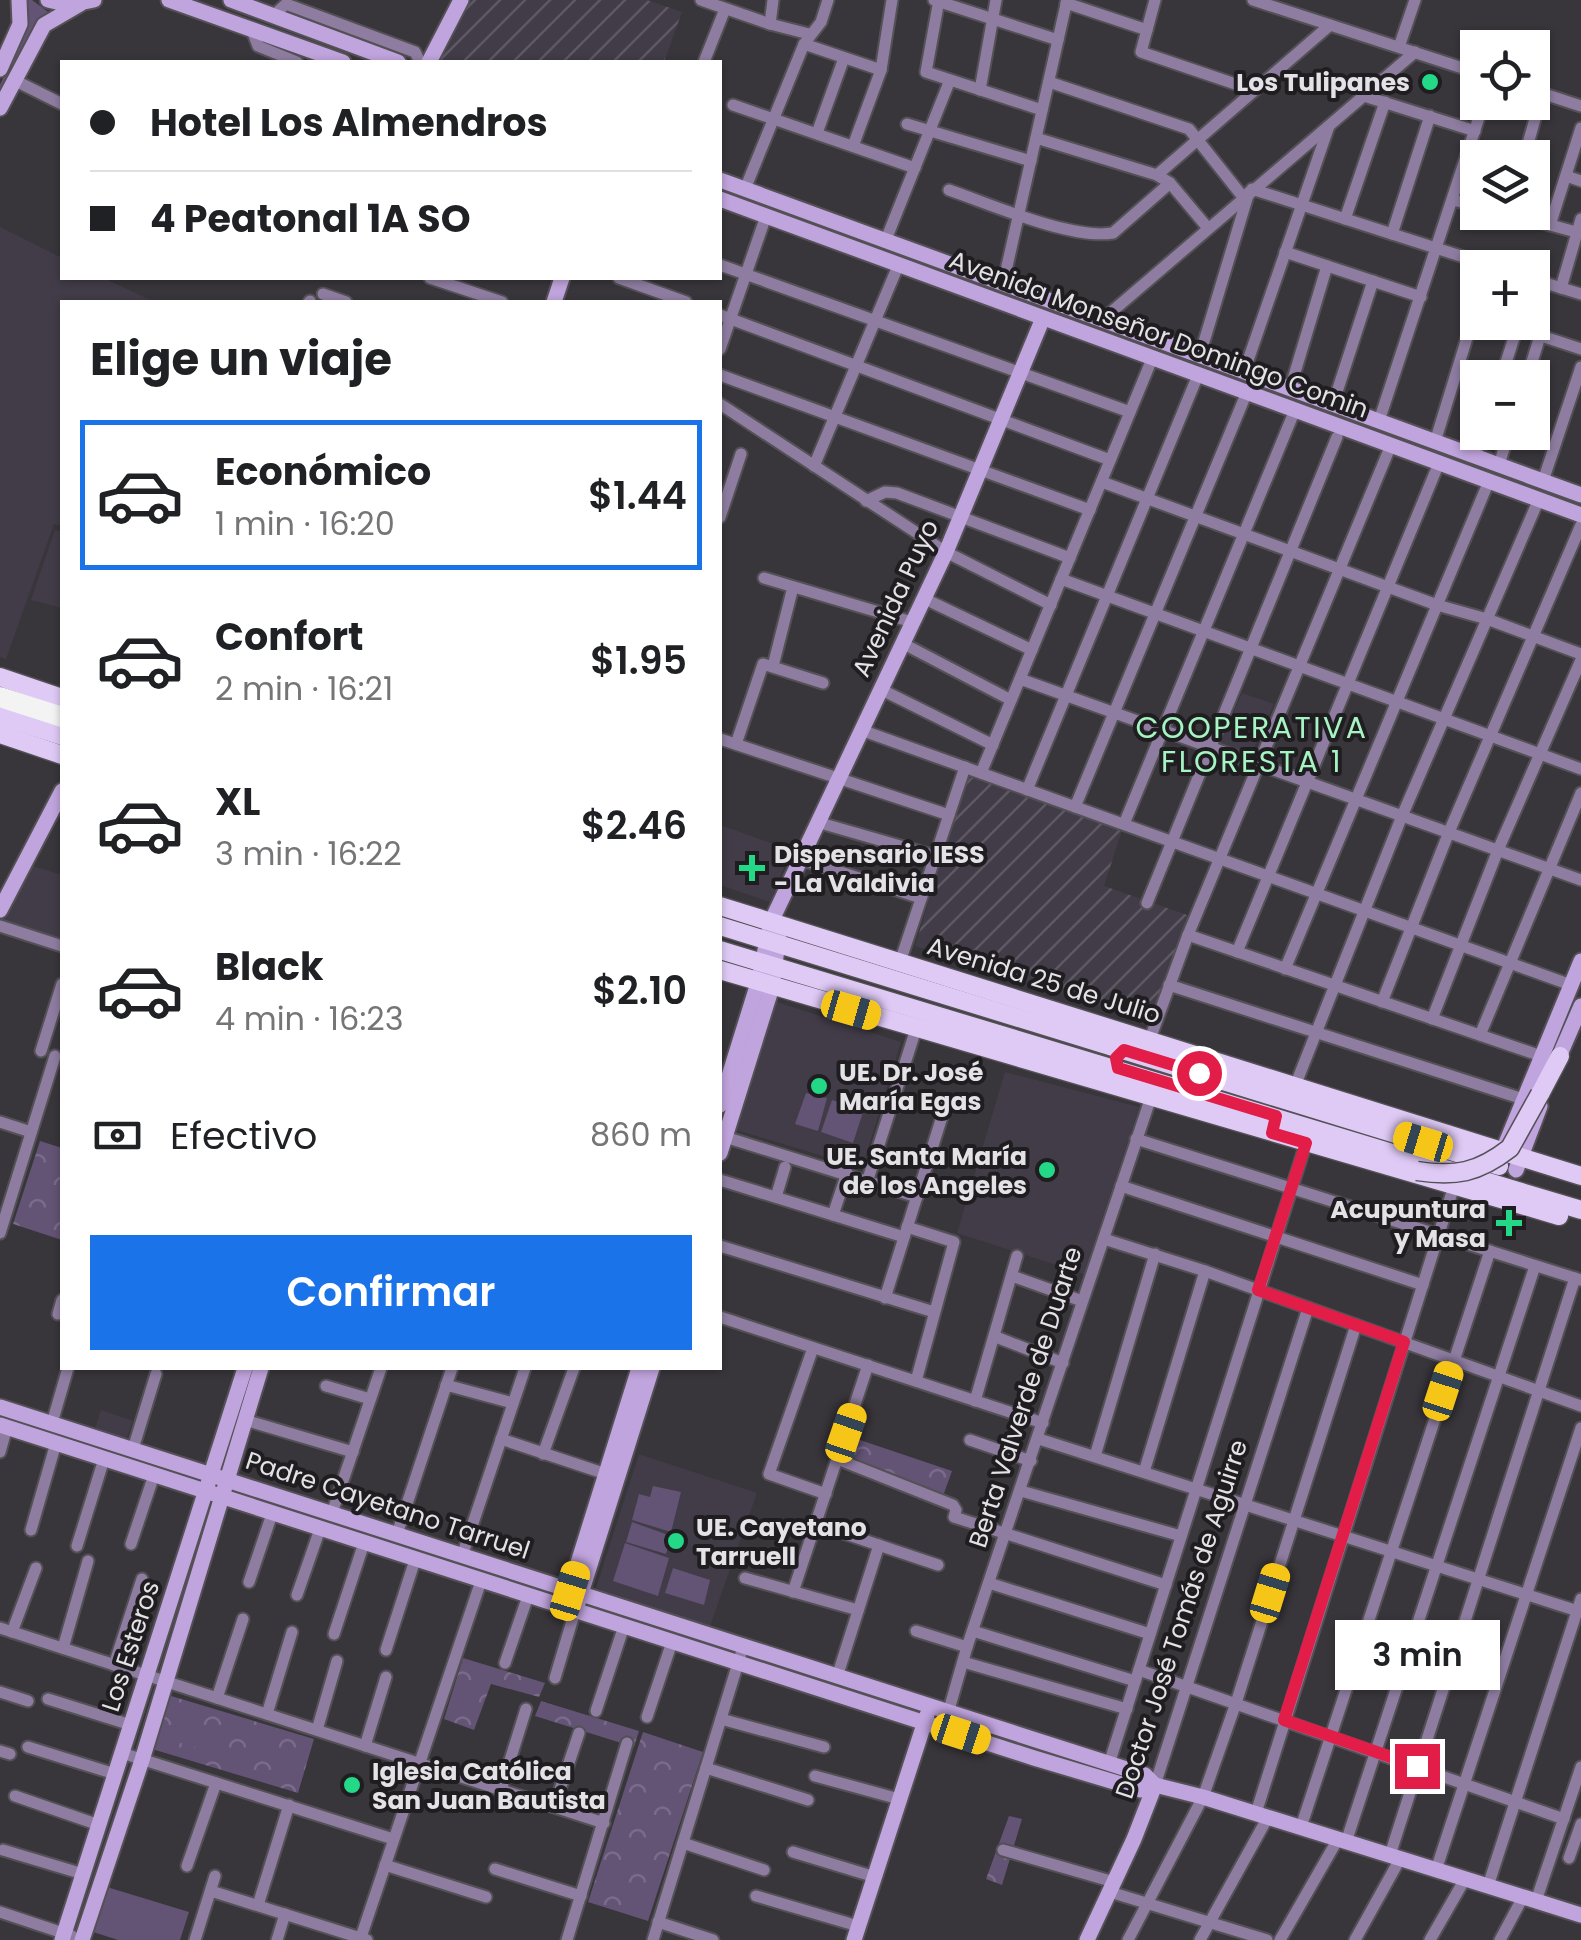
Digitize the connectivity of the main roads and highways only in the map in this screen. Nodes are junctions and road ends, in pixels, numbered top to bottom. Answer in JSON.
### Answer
{"nodes":[{"id":1,"x":0,"y":677,"type":"edge"},
{"id":2,"x":0,"y":697,"type":"edge"},
{"id":3,"x":60,"y":697,"type":"edge"},
{"id":4,"x":0,"y":716,"type":"edge"},
{"id":5,"x":60,"y":716,"type":"edge"},
{"id":6,"x":0,"y":732,"type":"edge"},
{"id":7,"x":60,"y":735,"type":"edge"},
{"id":8,"x":60,"y":754,"type":"edge"},
{"id":9,"x":722,"y":907,"type":"edge"},
{"id":10,"x":722,"y":927,"type":"edge"},
{"id":11,"x":722,"y":951,"type":"edge"},
{"id":12,"x":722,"y":970,"type":"edge"},
{"id":13,"x":767,"y":975,"type":"junction"},
{"id":14,"x":1035,"y":1024,"type":"junction"},
{"id":15,"x":1028,"y":1043,"type":"junction"},
{"id":16,"x":1124,"y":1050,"type":"junction"},
{"id":17,"x":1550,"y":1056,"type":"road end"},
{"id":18,"x":1118,"y":1068,"type":"junction"},
{"id":19,"x":1274,"y":1125,"type":"junction"},
{"id":20,"x":1509,"y":1162,"type":"junction"},
{"id":21,"x":1388,"y":1167,"type":"junction"},
{"id":22,"x":1581,"y":1176,"type":"edge"},
{"id":23,"x":1581,"y":1189,"type":"edge"},
{"id":24,"x":1581,"y":1210,"type":"edge"},
{"id":25,"x":1581,"y":1222,"type":"edge"}],
"edges":[{"from":1,"to":3,"type":"main road"},
{"from":2,"to":5,"type":"highway"},
{"from":4,"to":7,"type":"main road"},
{"from":6,"to":8,"type":"main road"},
{"from":9,"to":20,"type":"main road","name":"Avenida 25 de Julio"},
{"from":10,"to":14,"type":"main road","name":"Avenida 25 de Julio"},
{"from":11,"to":13,"type":"main road"},
{"from":12,"to":13,"type":"main road"},
{"from":13,"to":15,"type":"main road"},
{"from":13,"to":19,"type":"main road"},
{"from":14,"to":15,"type":"main road"},
{"from":14,"to":16,"type":"main road","name":"Avenida 25 de Julio"},
{"from":15,"to":18,"type":"main road"},
{"from":16,"to":18,"type":"main road"},
{"from":16,"to":20,"type":"main road","name":"Avenida 25 de Julio"},
{"from":17,"to":21,"type":"main road","bridge":true},
{"from":18,"to":19,"type":"main road"},
{"from":19,"to":21,"type":"main road"},
{"from":19,"to":24,"type":"main road"},
{"from":20,"to":22,"type":"main road","name":"Avenida 25 de Julio"},
{"from":20,"to":23,"type":"main road","name":"Avenida 25 de Julio"},
{"from":21,"to":25,"type":"main road"}]}
